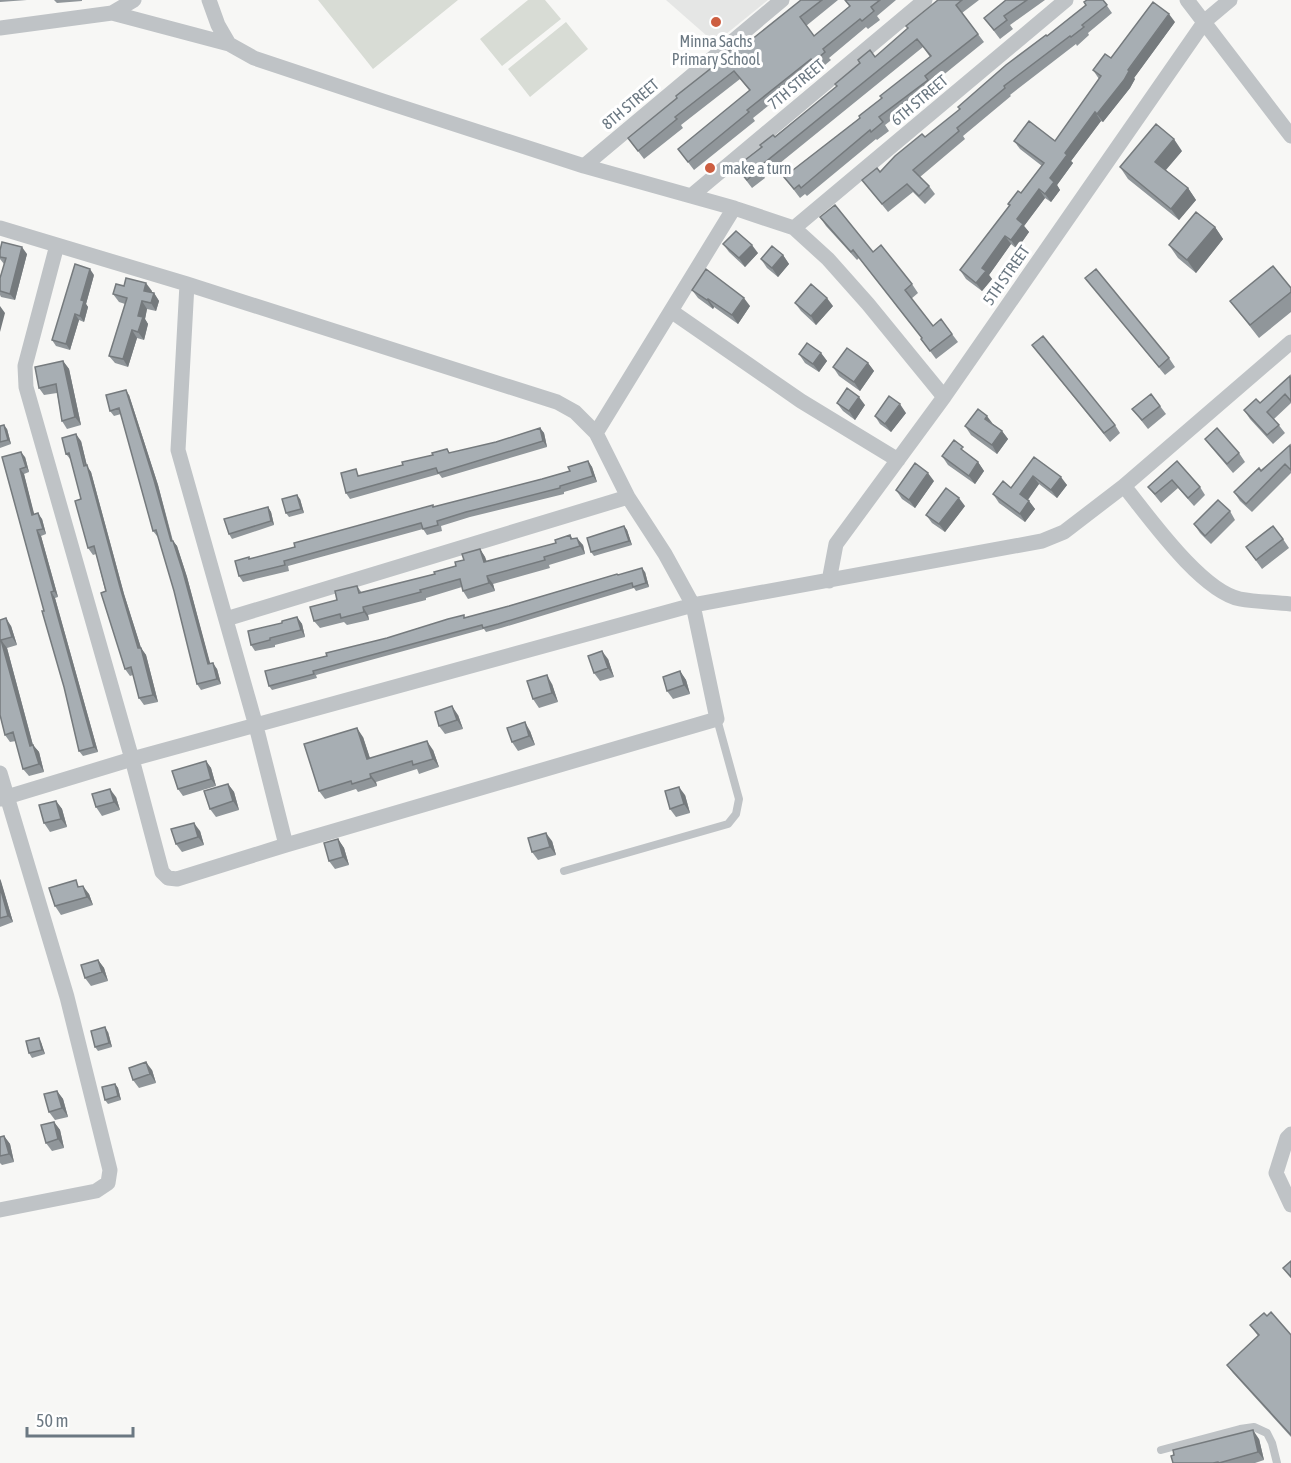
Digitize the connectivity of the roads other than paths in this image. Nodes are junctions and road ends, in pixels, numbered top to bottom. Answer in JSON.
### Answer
{"nodes":[{"id":1,"x":134,"y":0,"type":"edge"},
{"id":2,"x":209,"y":0,"type":"edge"},
{"id":3,"x":782,"y":0,"type":"edge"},
{"id":4,"x":925,"y":0,"type":"edge"},
{"id":5,"x":1066,"y":0,"type":"edge"},
{"id":6,"x":1187,"y":0,"type":"edge"},
{"id":7,"x":1230,"y":0,"type":"edge"},
{"id":8,"x":112,"y":14,"type":"junction"},
{"id":9,"x":1205,"y":21,"type":"junction"},
{"id":10,"x":0,"y":28,"type":"edge"},
{"id":11,"x":229,"y":44,"type":"junction"},
{"id":12,"x":1291,"y":136,"type":"edge"},
{"id":13,"x":584,"y":166,"type":"junction"},
{"id":14,"x":691,"y":196,"type":"junction"},
{"id":15,"x":734,"y":208,"type":"junction"},
{"id":16,"x":0,"y":228,"type":"edge"},
{"id":17,"x":794,"y":228,"type":"junction"},
{"id":18,"x":57,"y":245,"type":"junction"},
{"id":19,"x":187,"y":284,"type":"junction"},
{"id":20,"x":671,"y":311,"type":"junction"},
{"id":21,"x":1291,"y":342,"type":"edge"},
{"id":22,"x":944,"y":397,"type":"junction"},
{"id":23,"x":596,"y":433,"type":"junction"},
{"id":24,"x":898,"y":460,"type":"junction"},
{"id":25,"x":1124,"y":486,"type":"junction"},
{"id":26,"x":628,"y":497,"type":"junction"},
{"id":27,"x":829,"y":581,"type":"junction"},
{"id":28,"x":1291,"y":604,"type":"edge"},
{"id":29,"x":693,"y":605,"type":"junction"},
{"id":30,"x":226,"y":620,"type":"junction"},
{"id":31,"x":717,"y":719,"type":"junction"},
{"id":32,"x":256,"y":726,"type":"junction"},
{"id":33,"x":132,"y":759,"type":"junction"},
{"id":34,"x":0,"y":773,"type":"edge"},
{"id":35,"x":4,"y":798,"type":"edge"},
{"id":36,"x":286,"y":845,"type":"junction"},
{"id":37,"x":564,"y":871,"type":"dead end"},
{"id":38,"x":1291,"y":1134,"type":"edge"},
{"id":39,"x":1291,"y":1205,"type":"edge"},
{"id":40,"x":0,"y":1210,"type":"edge"},
{"id":41,"x":1161,"y":1450,"type":"dead end"},
{"id":42,"x":1277,"y":1463,"type":"edge"}],
"edges":[{"from":1,"to":8,"type":"street"},
{"from":2,"to":11,"type":"street"},
{"from":3,"to":13,"type":"street","name":"8TH STREET"},
{"from":4,"to":14,"type":"street","name":"7TH STREET"},
{"from":5,"to":17,"type":"street","name":"6TH STREET"},
{"from":6,"to":9,"type":"street"},
{"from":7,"to":9,"type":"street","name":"5TH STREET"},
{"from":8,"to":10,"type":"street"},
{"from":8,"to":11,"type":"street"},
{"from":9,"to":12,"type":"street"},
{"from":9,"to":22,"type":"street","name":"5TH STREET"},
{"from":11,"to":13,"type":"street"},
{"from":13,"to":14,"type":"street"},
{"from":14,"to":15,"type":"street"},
{"from":15,"to":17,"type":"street"},
{"from":15,"to":20,"type":"street"},
{"from":16,"to":18,"type":"street"},
{"from":17,"to":22,"type":"street"},
{"from":18,"to":19,"type":"street"},
{"from":18,"to":33,"type":"street"},
{"from":19,"to":23,"type":"street"},
{"from":19,"to":30,"type":"street"},
{"from":20,"to":23,"type":"street"},
{"from":20,"to":24,"type":"street"},
{"from":21,"to":25,"type":"street"},
{"from":22,"to":24,"type":"street","name":"5TH STREET"},
{"from":23,"to":26,"type":"street"},
{"from":24,"to":27,"type":"street","name":"5TH STREET"},
{"from":25,"to":27,"type":"street"},
{"from":25,"to":28,"type":"street"},
{"from":26,"to":29,"type":"street"},
{"from":26,"to":30,"type":"street"},
{"from":27,"to":29,"type":"street"},
{"from":29,"to":31,"type":"street"},
{"from":29,"to":32,"type":"street"},
{"from":30,"to":32,"type":"street"},
{"from":31,"to":36,"type":"street"},
{"from":31,"to":37,"type":"lane"},
{"from":32,"to":33,"type":"street"},
{"from":32,"to":36,"type":"street"},
{"from":33,"to":35,"type":"street"},
{"from":33,"to":36,"type":"street"},
{"from":34,"to":35,"type":"street"},
{"from":35,"to":40,"type":"street"},
{"from":38,"to":39,"type":"street"},
{"from":41,"to":42,"type":"lane"}]}
